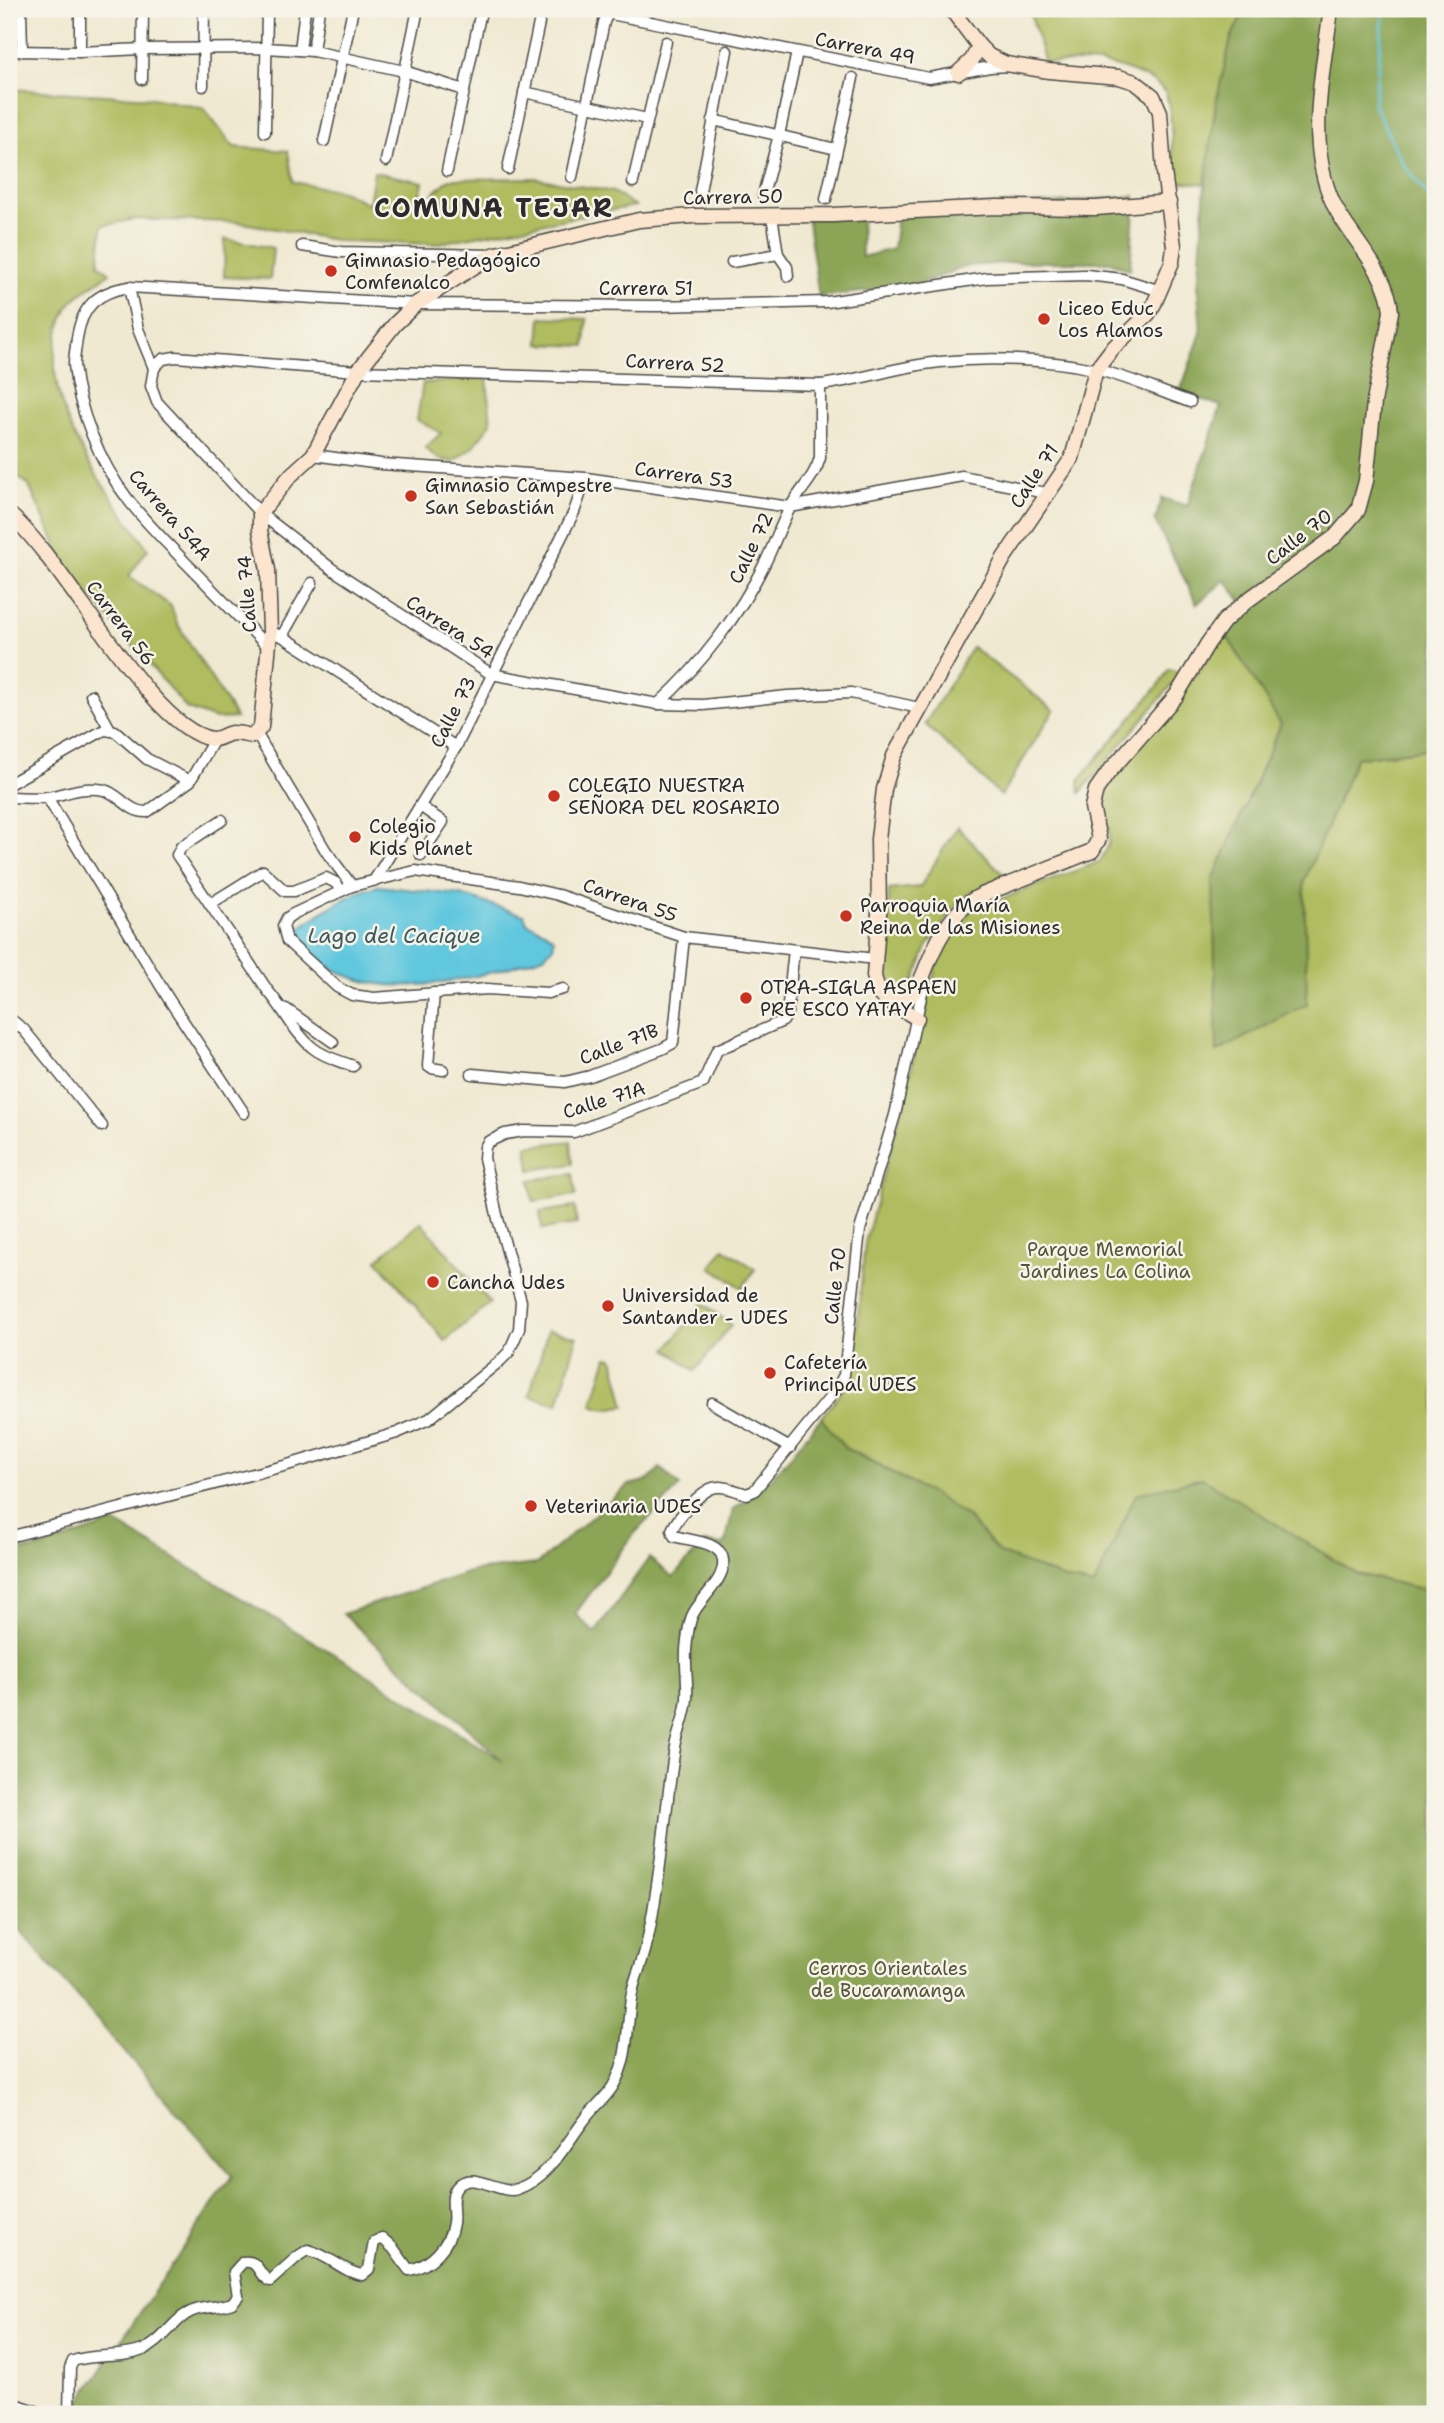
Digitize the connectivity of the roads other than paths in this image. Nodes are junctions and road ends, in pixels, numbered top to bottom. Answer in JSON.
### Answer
{"nodes":[{"id":1,"x":21,"y":9,"type":"edge"},
{"id":2,"x":80,"y":9,"type":"edge"},
{"id":3,"x":143,"y":9,"type":"edge"},
{"id":4,"x":204,"y":9,"type":"edge"},
{"id":5,"x":267,"y":9,"type":"edge"},
{"id":6,"x":305,"y":9,"type":"edge"},
{"id":7,"x":319,"y":9,"type":"edge"},
{"id":8,"x":353,"y":9,"type":"edge"},
{"id":9,"x":418,"y":9,"type":"edge"},
{"id":10,"x":586,"y":9,"type":"edge"},
{"id":11,"x":951,"y":9,"type":"edge"},
{"id":12,"x":1331,"y":9,"type":"edge"},
{"id":13,"x":481,"y":11,"type":"dead end"},
{"id":14,"x":608,"y":13,"type":"junction"},
{"id":15,"x":539,"y":23,"type":"dead end"},
{"id":16,"x":666,"y":41,"type":"dead end"},
{"id":17,"x":979,"y":46,"type":"junction"},
{"id":18,"x":266,"y":48,"type":"junction"},
{"id":19,"x":142,"y":49,"type":"junction"},
{"id":20,"x":22,"y":50,"type":"junction"},
{"id":21,"x":203,"y":50,"type":"junction"},
{"id":22,"x":300,"y":50,"type":"junction"},
{"id":23,"x":9,"y":51,"type":"edge"},
{"id":24,"x":313,"y":51,"type":"junction"},
{"id":25,"x":727,"y":51,"type":"dead end"},
{"id":26,"x":80,"y":52,"type":"junction"},
{"id":27,"x":797,"y":52,"type":"junction"},
{"id":28,"x":343,"y":58,"type":"junction"},
{"id":29,"x":1013,"y":66,"type":"junction"},
{"id":30,"x":404,"y":71,"type":"junction"},
{"id":31,"x":958,"y":74,"type":"junction"},
{"id":32,"x":853,"y":78,"type":"dead end"},
{"id":33,"x":142,"y":79,"type":"dead end"},
{"id":34,"x":203,"y":86,"type":"dead end"},
{"id":35,"x":464,"y":90,"type":"junction"},
{"id":36,"x":524,"y":92,"type":"junction"},
{"id":37,"x":586,"y":106,"type":"junction"},
{"id":38,"x":647,"y":119,"type":"junction"},
{"id":39,"x":713,"y":120,"type":"junction"},
{"id":40,"x":265,"y":132,"type":"dead end"},
{"id":41,"x":779,"y":135,"type":"junction"},
{"id":42,"x":324,"y":141,"type":"dead end"},
{"id":43,"x":836,"y":149,"type":"junction"},
{"id":44,"x":386,"y":160,"type":"dead end"},
{"id":45,"x":508,"y":169,"type":"dead end"},
{"id":46,"x":447,"y":170,"type":"dead end"},
{"id":47,"x":572,"y":177,"type":"dead end"},
{"id":48,"x":633,"y":182,"type":"dead end"},
{"id":49,"x":700,"y":191,"type":"dead end"},
{"id":50,"x":763,"y":195,"type":"dead end"},
{"id":51,"x":826,"y":199,"type":"dead end"},
{"id":52,"x":1169,"y":202,"type":"junction"},
{"id":53,"x":772,"y":216,"type":"junction"},
{"id":54,"x":302,"y":246,"type":"dead end"},
{"id":55,"x":778,"y":254,"type":"junction"},
{"id":56,"x":492,"y":255,"type":"junction"},
{"id":57,"x":732,"y":262,"type":"dead end"},
{"id":58,"x":788,"y":276,"type":"dead end"},
{"id":59,"x":129,"y":287,"type":"junction"},
{"id":60,"x":1160,"y":291,"type":"junction"},
{"id":61,"x":416,"y":304,"type":"junction"},
{"id":62,"x":154,"y":368,"type":"junction"},
{"id":63,"x":1096,"y":370,"type":"junction"},
{"id":64,"x":358,"y":371,"type":"junction"},
{"id":65,"x":820,"y":385,"type":"junction"},
{"id":66,"x":1190,"y":402,"type":"dead end"},
{"id":67,"x":313,"y":455,"type":"junction"},
{"id":68,"x":586,"y":478,"type":"junction"},
{"id":69,"x":1046,"y":493,"type":"junction"},
{"id":70,"x":790,"y":507,"type":"junction"},
{"id":71,"x":260,"y":513,"type":"junction"},
{"id":72,"x":9,"y":514,"type":"edge"},
{"id":73,"x":312,"y":583,"type":"dead end"},
{"id":74,"x":276,"y":634,"type":"junction"},
{"id":75,"x":270,"y":649,"type":"junction"},
{"id":76,"x":491,"y":674,"type":"junction"},
{"id":77,"x":91,"y":695,"type":"dead end"},
{"id":78,"x":658,"y":704,"type":"junction"},
{"id":79,"x":919,"y":708,"type":"junction"},
{"id":80,"x":111,"y":731,"type":"junction"},
{"id":81,"x":256,"y":733,"type":"junction"},
{"id":82,"x":215,"y":740,"type":"junction"},
{"id":83,"x":456,"y":747,"type":"junction"},
{"id":84,"x":190,"y":781,"type":"junction"},
{"id":85,"x":9,"y":784,"type":"edge"},
{"id":86,"x":9,"y":796,"type":"edge"},
{"id":87,"x":47,"y":797,"type":"junction"},
{"id":88,"x":420,"y":806,"type":"junction"},
{"id":89,"x":222,"y":820,"type":"dead end"},
{"id":90,"x":421,"y":855,"type":"dead end"},
{"id":91,"x":375,"y":879,"type":"junction"},
{"id":92,"x":342,"y":891,"type":"junction"},
{"id":93,"x":210,"y":904,"type":"junction"},
{"id":94,"x":9,"y":909,"type":"edge"},
{"id":95,"x":9,"y":923,"type":"edge"},
{"id":96,"x":684,"y":937,"type":"junction"},
{"id":97,"x":794,"y":950,"type":"junction"},
{"id":98,"x":931,"y":956,"type":"junction"},
{"id":99,"x":875,"y":959,"type":"junction"},
{"id":100,"x":874,"y":976,"type":"junction"},
{"id":101,"x":919,"y":983,"type":"junction"},
{"id":102,"x":563,"y":989,"type":"dead end"},
{"id":103,"x":434,"y":993,"type":"junction"},
{"id":104,"x":885,"y":999,"type":"junction"},
{"id":105,"x":280,"y":1005,"type":"junction"},
{"id":106,"x":9,"y":1018,"type":"edge"},
{"id":107,"x":917,"y":1018,"type":"junction"},
{"id":108,"x":333,"y":1042,"type":"dead end"},
{"id":109,"x":353,"y":1066,"type":"dead end"},
{"id":110,"x":443,"y":1070,"type":"dead end"},
{"id":111,"x":472,"y":1074,"type":"dead end"},
{"id":112,"x":244,"y":1113,"type":"dead end"},
{"id":113,"x":102,"y":1126,"type":"dead end"},
{"id":114,"x":712,"y":1403,"type":"dead end"},
{"id":115,"x":790,"y":1448,"type":"junction"},
{"id":116,"x":9,"y":1537,"type":"edge"},
{"id":117,"x":9,"y":2406,"type":"edge"},
{"id":118,"x":45,"y":2414,"type":"edge"},
{"id":119,"x":69,"y":2414,"type":"edge"}],
"edges":[{"from":1,"to":20,"type":"street"},
{"from":2,"to":26,"type":"street"},
{"from":3,"to":19,"type":"street"},
{"from":4,"to":21,"type":"street"},
{"from":5,"to":18,"type":"street"},
{"from":6,"to":22,"type":"street"},
{"from":7,"to":24,"type":"street"},
{"from":8,"to":28,"type":"street"},
{"from":9,"to":30,"type":"street"},
{"from":10,"to":14,"type":"street","name":"Carrera 49"},
{"from":11,"to":17,"type":"street"},
{"from":12,"to":98,"type":"street","name":"Calle 70"},
{"from":13,"to":35,"type":"street"},
{"from":14,"to":27,"type":"street","name":"Carrera 49"},
{"from":14,"to":37,"type":"street"},
{"from":15,"to":36,"type":"street"},
{"from":16,"to":38,"type":"street"},
{"from":17,"to":29,"type":"street"},
{"from":17,"to":31,"type":"street"},
{"from":18,"to":21,"type":"street"},
{"from":18,"to":22,"type":"street"},
{"from":18,"to":40,"type":"street"},
{"from":19,"to":21,"type":"street"},
{"from":19,"to":26,"type":"street"},
{"from":19,"to":33,"type":"street"},
{"from":20,"to":23,"type":"street"},
{"from":20,"to":26,"type":"street"},
{"from":21,"to":34,"type":"street"},
{"from":22,"to":24,"type":"street"},
{"from":24,"to":28,"type":"street"},
{"from":25,"to":39,"type":"street"},
{"from":27,"to":31,"type":"street","name":"Carrera 49"},
{"from":27,"to":41,"type":"street"},
{"from":28,"to":30,"type":"street"},
{"from":28,"to":42,"type":"street"},
{"from":29,"to":31,"type":"street","name":"Carrera 49"},
{"from":29,"to":52,"type":"street","name":"Calle 71"},
{"from":30,"to":35,"type":"street"},
{"from":30,"to":44,"type":"street"},
{"from":32,"to":43,"type":"street"},
{"from":35,"to":46,"type":"street"},
{"from":36,"to":37,"type":"street"},
{"from":36,"to":45,"type":"street"},
{"from":37,"to":38,"type":"street"},
{"from":37,"to":47,"type":"street"},
{"from":38,"to":48,"type":"street"},
{"from":39,"to":41,"type":"street"},
{"from":39,"to":49,"type":"street"},
{"from":41,"to":43,"type":"street"},
{"from":41,"to":50,"type":"street"},
{"from":43,"to":51,"type":"street"},
{"from":52,"to":53,"type":"street","name":"Carrera 50"},
{"from":52,"to":60,"type":"street","name":"Calle 71"},
{"from":53,"to":55,"type":"street"},
{"from":53,"to":56,"type":"street","name":"Carrera 50"},
{"from":54,"to":56,"type":"street","name":"Carrera 50"},
{"from":55,"to":57,"type":"street"},
{"from":55,"to":58,"type":"street"},
{"from":56,"to":61,"type":"street"},
{"from":59,"to":61,"type":"street","name":"Carrera 51"},
{"from":59,"to":62,"type":"street","name":"Carrera 54"},
{"from":59,"to":75,"type":"street","name":"Carrera 54A"},
{"from":60,"to":61,"type":"street","name":"Carrera 51"},
{"from":60,"to":63,"type":"street","name":"Calle 71"},
{"from":61,"to":64,"type":"street"},
{"from":62,"to":64,"type":"street","name":"Carrera 52"},
{"from":62,"to":71,"type":"street","name":"Carrera 54"},
{"from":63,"to":65,"type":"street","name":"Carrera 52"},
{"from":63,"to":66,"type":"street","name":"Carrera 52"},
{"from":63,"to":69,"type":"street","name":"Calle 71"},
{"from":64,"to":65,"type":"street","name":"Carrera 52"},
{"from":64,"to":67,"type":"street"},
{"from":65,"to":70,"type":"street","name":"Calle 72"},
{"from":67,"to":68,"type":"street","name":"Carrera 53"},
{"from":67,"to":71,"type":"street"},
{"from":68,"to":70,"type":"street","name":"Carrera 53"},
{"from":68,"to":76,"type":"street","name":"Calle 73"},
{"from":69,"to":70,"type":"street","name":"Carrera 53"},
{"from":69,"to":79,"type":"street","name":"Calle 71"},
{"from":70,"to":78,"type":"street","name":"Calle 72"},
{"from":71,"to":74,"type":"street","name":"Calle 74"},
{"from":71,"to":76,"type":"street","name":"Carrera 54"},
{"from":72,"to":82,"type":"street","name":"Carrera 56"},
{"from":73,"to":74,"type":"street"},
{"from":74,"to":75,"type":"street","name":"Calle 74"},
{"from":74,"to":83,"type":"street"},
{"from":75,"to":81,"type":"street","name":"Calle 74"},
{"from":76,"to":78,"type":"street","name":"Carrera 54"},
{"from":76,"to":83,"type":"street","name":"Calle 73"},
{"from":77,"to":80,"type":"street"},
{"from":78,"to":79,"type":"street","name":"Carrera 54"},
{"from":79,"to":99,"type":"street","name":"Calle 71"},
{"from":80,"to":84,"type":"street"},
{"from":80,"to":85,"type":"street"},
{"from":81,"to":82,"type":"street"},
{"from":81,"to":92,"type":"street"},
{"from":82,"to":84,"type":"street"},
{"from":83,"to":88,"type":"street","name":"Calle 73"},
{"from":84,"to":87,"type":"street"},
{"from":86,"to":87,"type":"street"},
{"from":87,"to":112,"type":"street"},
{"from":88,"to":90,"type":"street"},
{"from":88,"to":91,"type":"street","name":"Calle 73"},
{"from":89,"to":93,"type":"street"},
{"from":91,"to":92,"type":"street","name":"Carrera 55"},
{"from":91,"to":96,"type":"street","name":"Carrera 55"},
{"from":92,"to":93,"type":"street"},
{"from":92,"to":103,"type":"street","name":"Carrera 55"},
{"from":93,"to":105,"type":"street"},
{"from":94,"to":95,"type":"street"},
{"from":96,"to":97,"type":"street","name":"Carrera 55"},
{"from":96,"to":111,"type":"street","name":"Calle 71B"},
{"from":97,"to":99,"type":"street","name":"Carrera 55"},
{"from":97,"to":116,"type":"street","name":"Calle 71A"},
{"from":98,"to":101,"type":"street","name":"Calle 70"},
{"from":98,"to":107,"type":"street","name":"Calle 70"},
{"from":99,"to":100,"type":"street","name":"Calle 71"},
{"from":100,"to":101,"type":"street"},
{"from":100,"to":104,"type":"street","name":"Calle 71"},
{"from":101,"to":104,"type":"street"},
{"from":102,"to":103,"type":"street"},
{"from":103,"to":110,"type":"street"},
{"from":104,"to":107,"type":"street"},
{"from":105,"to":108,"type":"street"},
{"from":105,"to":109,"type":"street"},
{"from":106,"to":113,"type":"street"},
{"from":107,"to":115,"type":"street","name":"Calle 70"},
{"from":114,"to":115,"type":"street"},
{"from":115,"to":119,"type":"street","name":"Calle 70"},
{"from":117,"to":118,"type":"street"}]}
